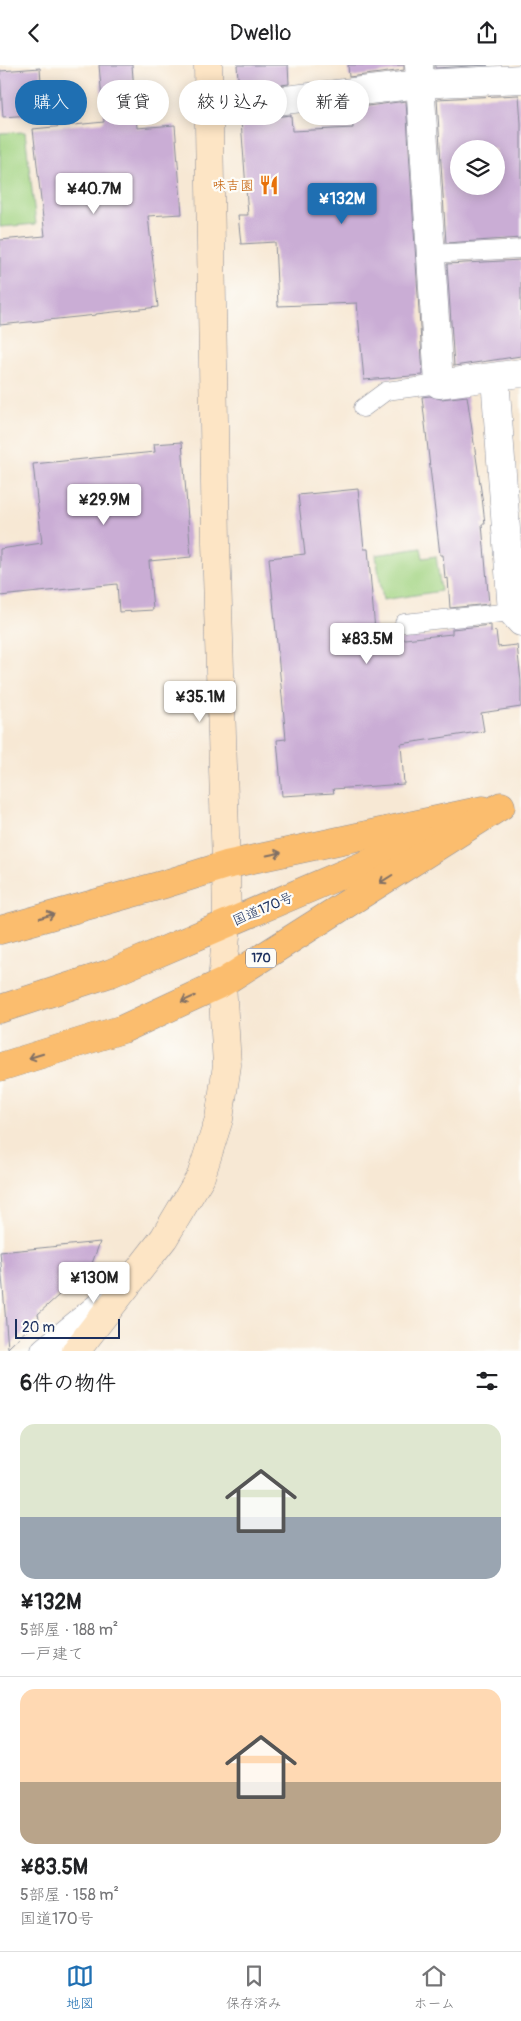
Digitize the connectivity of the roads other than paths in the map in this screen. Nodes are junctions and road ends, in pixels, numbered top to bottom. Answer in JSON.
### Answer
{"nodes":[{"id":1,"x":208,"y":65,"type":"edge"},
{"id":2,"x":420,"y":74,"type":"edge"},
{"id":3,"x":521,"y":79,"type":"edge"},
{"id":4,"x":208,"y":80,"type":"edge"},
{"id":5,"x":287,"y":96,"type":"edge"},
{"id":6,"x":209,"y":125,"type":"edge"},
{"id":7,"x":521,"y":249,"type":"edge"},
{"id":8,"x":431,"y":254,"type":"junction"},
{"id":9,"x":508,"y":375,"type":"edge"},
{"id":10,"x":439,"y":384,"type":"junction"},
{"id":11,"x":363,"y":408,"type":"dead end"},
{"id":12,"x":517,"y":617,"type":"edge"},
{"id":13,"x":404,"y":623,"type":"dead end"},
{"id":14,"x":511,"y":802,"type":"edge"},
{"id":15,"x":226,"y":865,"type":"junction"},
{"id":16,"x":226,"y":924,"type":"junction"},
{"id":17,"x":0,"y":930,"type":"edge"},
{"id":18,"x":222,"y":983,"type":"junction"},
{"id":19,"x":0,"y":1009,"type":"edge"},
{"id":20,"x":0,"y":1067,"type":"edge"},
{"id":21,"x":134,"y":1277,"type":"junction"},
{"id":22,"x":45,"y":1351,"type":"edge"},
{"id":23,"x":76,"y":1351,"type":"edge"},
{"id":24,"x":92,"y":1351,"type":"edge"}],
"edges":[{"from":1,"to":4,"type":"street"},
{"from":2,"to":3,"type":"street"},
{"from":2,"to":5,"type":"street"},
{"from":2,"to":8,"type":"street"},
{"from":6,"to":15,"type":"street"},
{"from":7,"to":8,"type":"lane"},
{"from":8,"to":10,"type":"street"},
{"from":9,"to":10,"type":"street"},
{"from":9,"to":12,"type":"street"},
{"from":10,"to":11,"type":"lane"},
{"from":12,"to":13,"type":"lane"},
{"from":15,"to":14,"type":"highway","one_way":true},
{"from":14,"to":16,"type":"highway","name":"国道170号"},
{"from":14,"to":18,"type":"highway","number":"170","one_way":true},
{"from":15,"to":16,"type":"street"},
{"from":17,"to":15,"type":"highway","one_way":true},
{"from":16,"to":18,"type":"street"},
{"from":16,"to":19,"type":"highway","name":"国道170号"},
{"from":18,"to":20,"type":"highway","number":"170","one_way":true},
{"from":18,"to":21,"type":"street"},
{"from":21,"to":22,"type":"street"},
{"from":21,"to":23,"type":"street"},
{"from":21,"to":24,"type":"street"}]}
